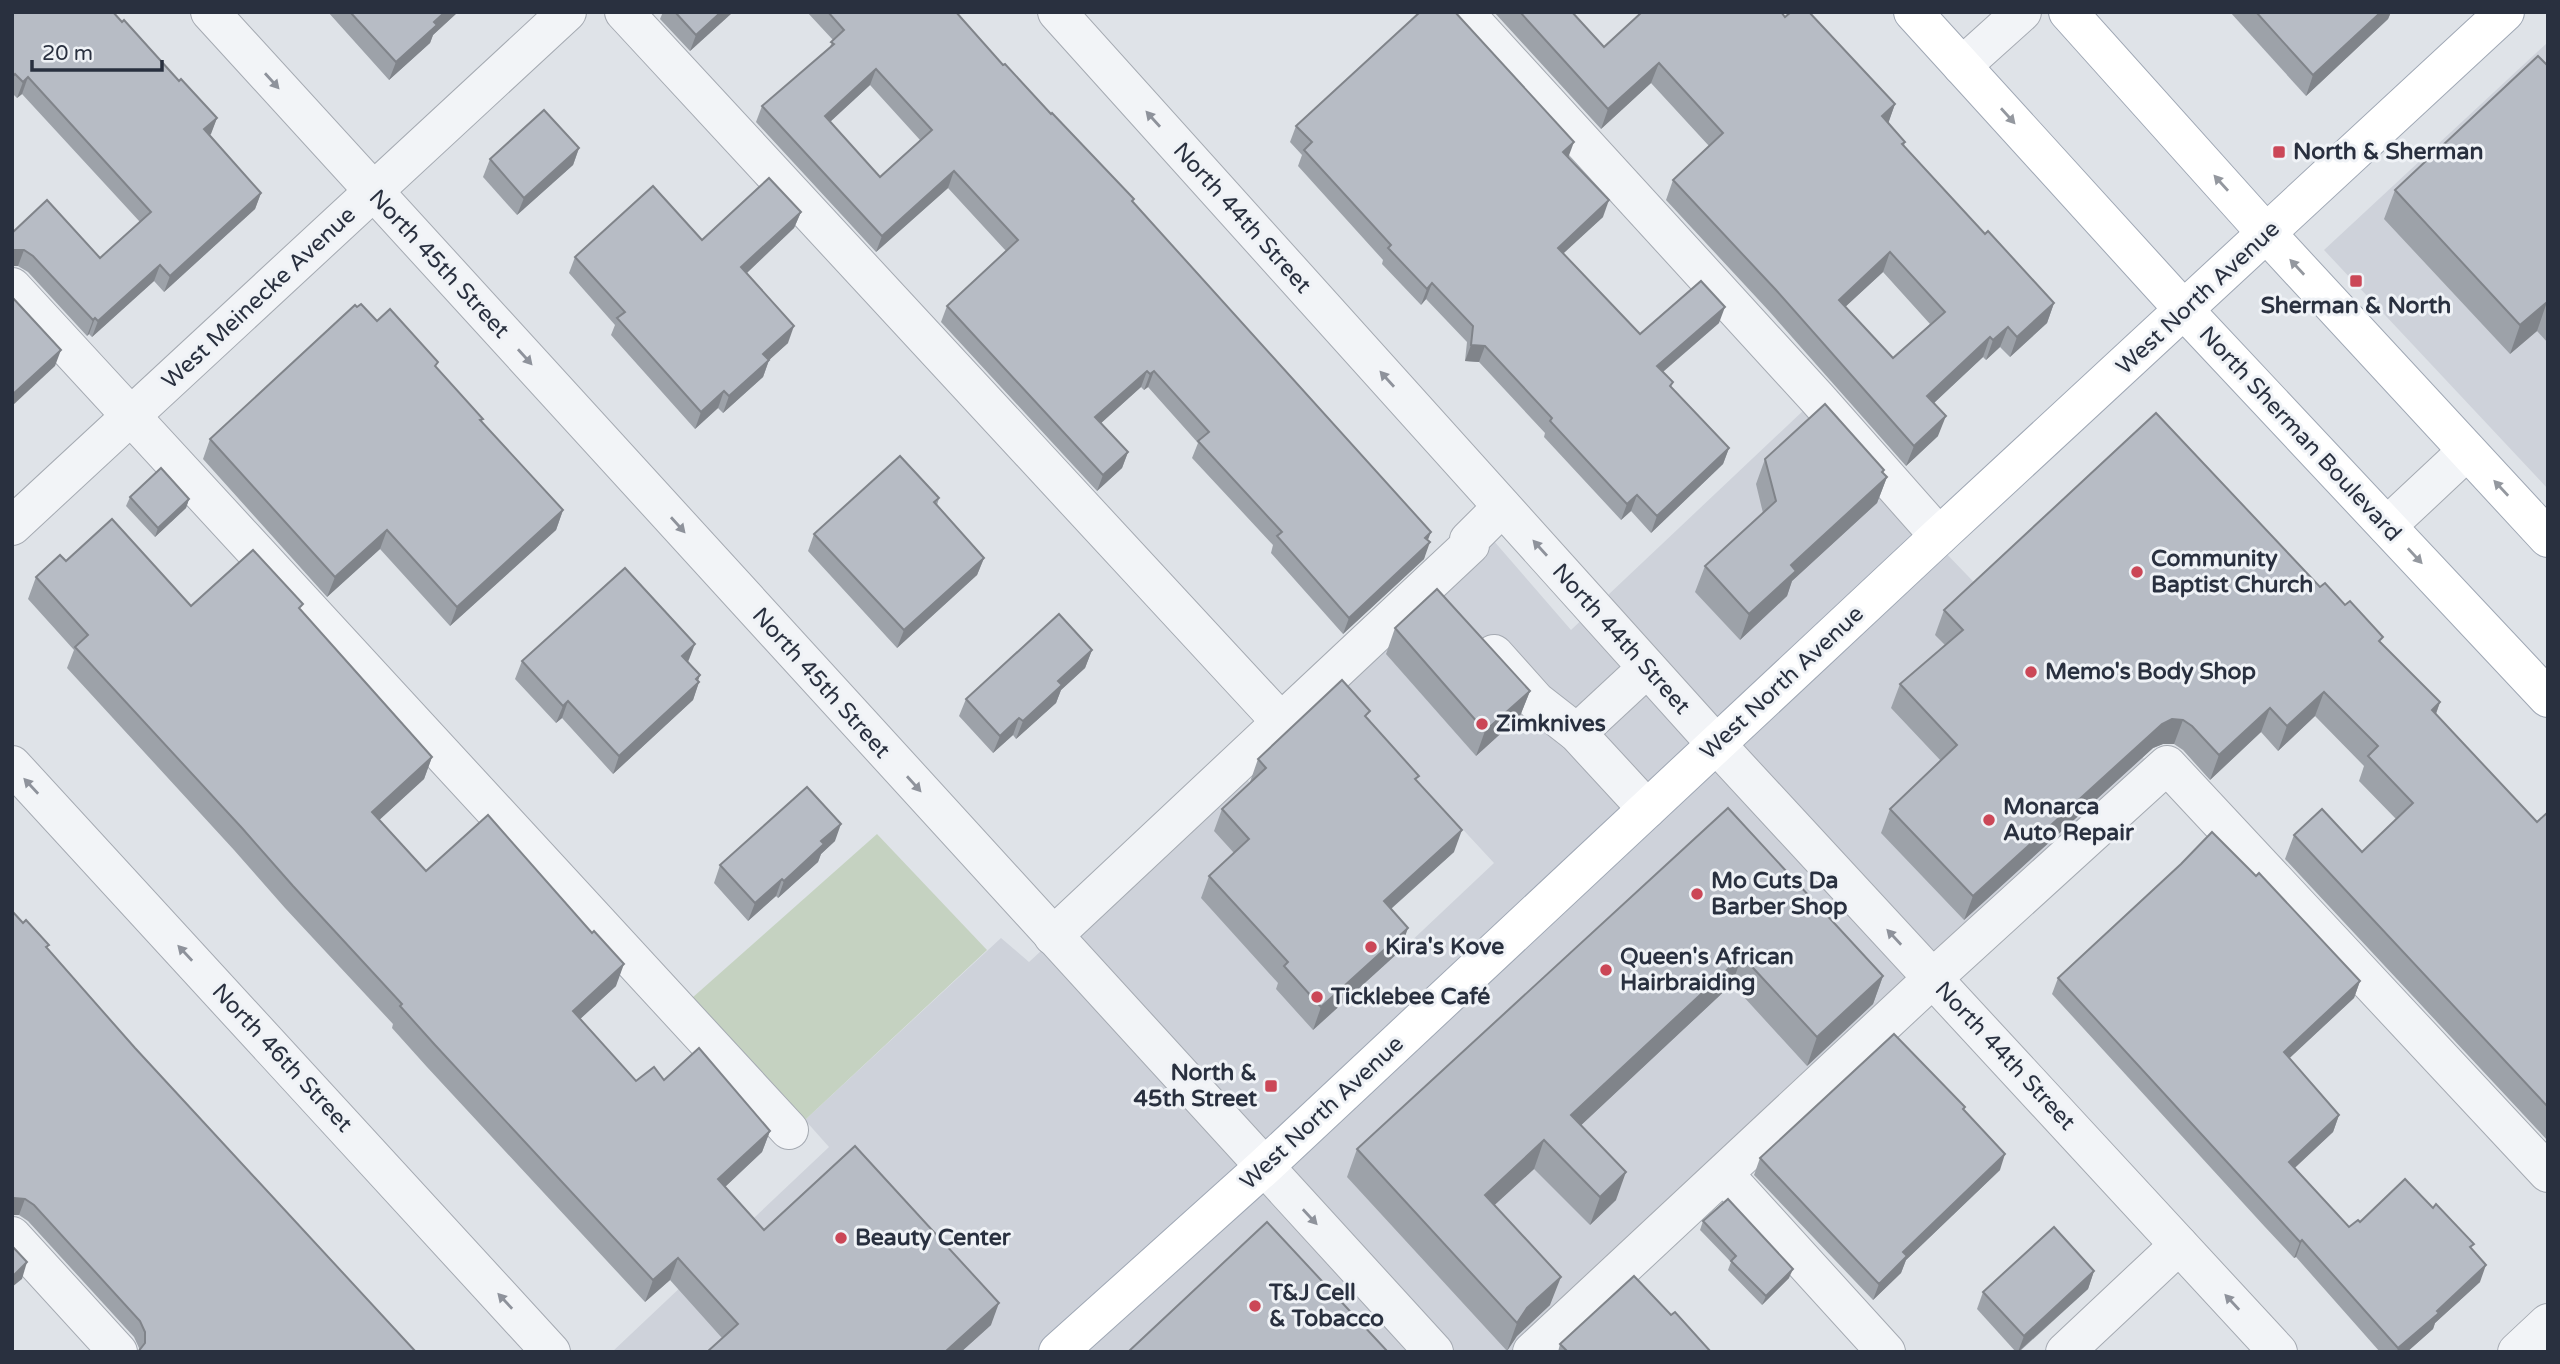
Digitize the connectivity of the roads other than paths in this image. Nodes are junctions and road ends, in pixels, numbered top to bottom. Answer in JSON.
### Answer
{"nodes":[{"id":1,"x":210,"y":12,"type":"edge"},
{"id":2,"x":567,"y":12,"type":"edge"},
{"id":3,"x":624,"y":12,"type":"edge"},
{"id":4,"x":1057,"y":12,"type":"edge"},
{"id":5,"x":1464,"y":12,"type":"edge"},
{"id":6,"x":1913,"y":12,"type":"edge"},
{"id":7,"x":2022,"y":12,"type":"edge"},
{"id":8,"x":2068,"y":12,"type":"edge"},
{"id":9,"x":2505,"y":12,"type":"edge"},
{"id":10,"x":1962,"y":66,"type":"junction"},
{"id":11,"x":373,"y":192,"type":"junction"},
{"id":12,"x":2267,"y":234,"type":"junction"},
{"id":13,"x":12,"y":287,"type":"edge"},
{"id":14,"x":2185,"y":310,"type":"junction"},
{"id":15,"x":130,"y":417,"type":"junction"},
{"id":16,"x":2467,"y":451,"type":"junction"},
{"id":17,"x":1502,"y":507,"type":"junction"},
{"id":18,"x":12,"y":526,"type":"edge"},
{"id":19,"x":2387,"y":526,"type":"junction"},
{"id":20,"x":1939,"y":536,"type":"junction"},
{"id":21,"x":2548,"y":538,"type":"edge"},
{"id":22,"x":1455,"y":612,"type":"edge"},
{"id":23,"x":1647,"y":668,"type":"junction"},
{"id":24,"x":2548,"y":698,"type":"edge"},
{"id":25,"x":1282,"y":723,"type":"junction"},
{"id":26,"x":1577,"y":733,"type":"junction"},
{"id":27,"x":1717,"y":744,"type":"junction"},
{"id":28,"x":12,"y":765,"type":"edge"},
{"id":29,"x":1647,"y":809,"type":"junction"},
{"id":30,"x":1053,"y":936,"type":"junction"},
{"id":31,"x":1933,"y":978,"type":"junction"},
{"id":32,"x":789,"y":1130,"type":"dead end"},
{"id":33,"x":1264,"y":1167,"type":"junction"},
{"id":34,"x":2548,"y":1173,"type":"edge"},
{"id":35,"x":1724,"y":1174,"type":"junction"},
{"id":36,"x":12,"y":1236,"type":"edge"},
{"id":37,"x":2179,"y":1245,"type":"junction"},
{"id":38,"x":2548,"y":1323,"type":"edge"},
{"id":39,"x":118,"y":1352,"type":"edge"},
{"id":40,"x":551,"y":1352,"type":"edge"},
{"id":41,"x":1058,"y":1352,"type":"edge"},
{"id":42,"x":1434,"y":1352,"type":"edge"},
{"id":43,"x":1532,"y":1352,"type":"edge"},
{"id":44,"x":1886,"y":1352,"type":"edge"},
{"id":45,"x":2065,"y":1352,"type":"edge"},
{"id":46,"x":2278,"y":1352,"type":"edge"},
{"id":47,"x":2517,"y":1352,"type":"edge"}],
"edges":[{"from":1,"to":11,"type":"street","name":"North 45th Street","one_way":true},
{"from":2,"to":11,"type":"street","name":"West Meinecke Avenue"},
{"from":3,"to":25,"type":"street"},
{"from":17,"to":4,"type":"street","name":"North 44th Street","one_way":true},
{"from":5,"to":20,"type":"street"},
{"from":6,"to":10,"type":"main road","name":"North Sherman Boulevard"},
{"from":7,"to":10,"type":"street"},
{"from":12,"to":8,"type":"main road","one_way":true},
{"from":9,"to":12,"type":"main road","name":"West North Avenue"},
{"from":10,"to":14,"type":"main road","name":"North Sherman Boulevard","one_way":true},
{"from":11,"to":15,"type":"street","name":"West Meinecke Avenue"},
{"from":11,"to":30,"type":"street","name":"North 45th Street","one_way":true},
{"from":12,"to":14,"type":"main road","name":"West North Avenue"},
{"from":16,"to":12,"type":"main road","one_way":true},
{"from":13,"to":15,"type":"street"},
{"from":14,"to":19,"type":"main road","name":"North Sherman Boulevard"},
{"from":14,"to":20,"type":"main road","name":"West North Avenue"},
{"from":15,"to":18,"type":"street","name":"West Meinecke Avenue"},
{"from":15,"to":32,"type":"street"},
{"from":16,"to":19,"type":"street"},
{"from":21,"to":16,"type":"main road","one_way":true},
{"from":23,"to":17,"type":"street","name":"North 44th Street","one_way":true},
{"from":17,"to":25,"type":"street"},
{"from":19,"to":24,"type":"main road","name":"North Sherman Boulevard","one_way":true},
{"from":20,"to":27,"type":"main road","name":"West North Avenue"},
{"from":22,"to":26,"type":"street"},
{"from":23,"to":26,"type":"street"},
{"from":23,"to":27,"type":"street","name":"North 44th Street"},
{"from":25,"to":30,"type":"street"},
{"from":26,"to":29,"type":"street"},
{"from":27,"to":29,"type":"main road","name":"West North Avenue"},
{"from":31,"to":27,"type":"street","name":"North 44th Street","one_way":true},
{"from":40,"to":28,"type":"street","name":"North 46th Street","one_way":true},
{"from":29,"to":33,"type":"main road","name":"West North Avenue"},
{"from":30,"to":33,"type":"street","name":"North 45th Street"},
{"from":31,"to":34,"type":"street"},
{"from":31,"to":35,"type":"street"},
{"from":31,"to":37,"type":"street","name":"North 44th Street"},
{"from":33,"to":41,"type":"main road","name":"West North Avenue"},
{"from":33,"to":42,"type":"street","name":"North 45th Street","one_way":true},
{"from":35,"to":43,"type":"street"},
{"from":35,"to":44,"type":"street"},
{"from":36,"to":39,"type":"street"},
{"from":37,"to":45,"type":"street"},
{"from":46,"to":37,"type":"street","name":"North 44th Street","one_way":true},
{"from":38,"to":47,"type":"street"}]}
